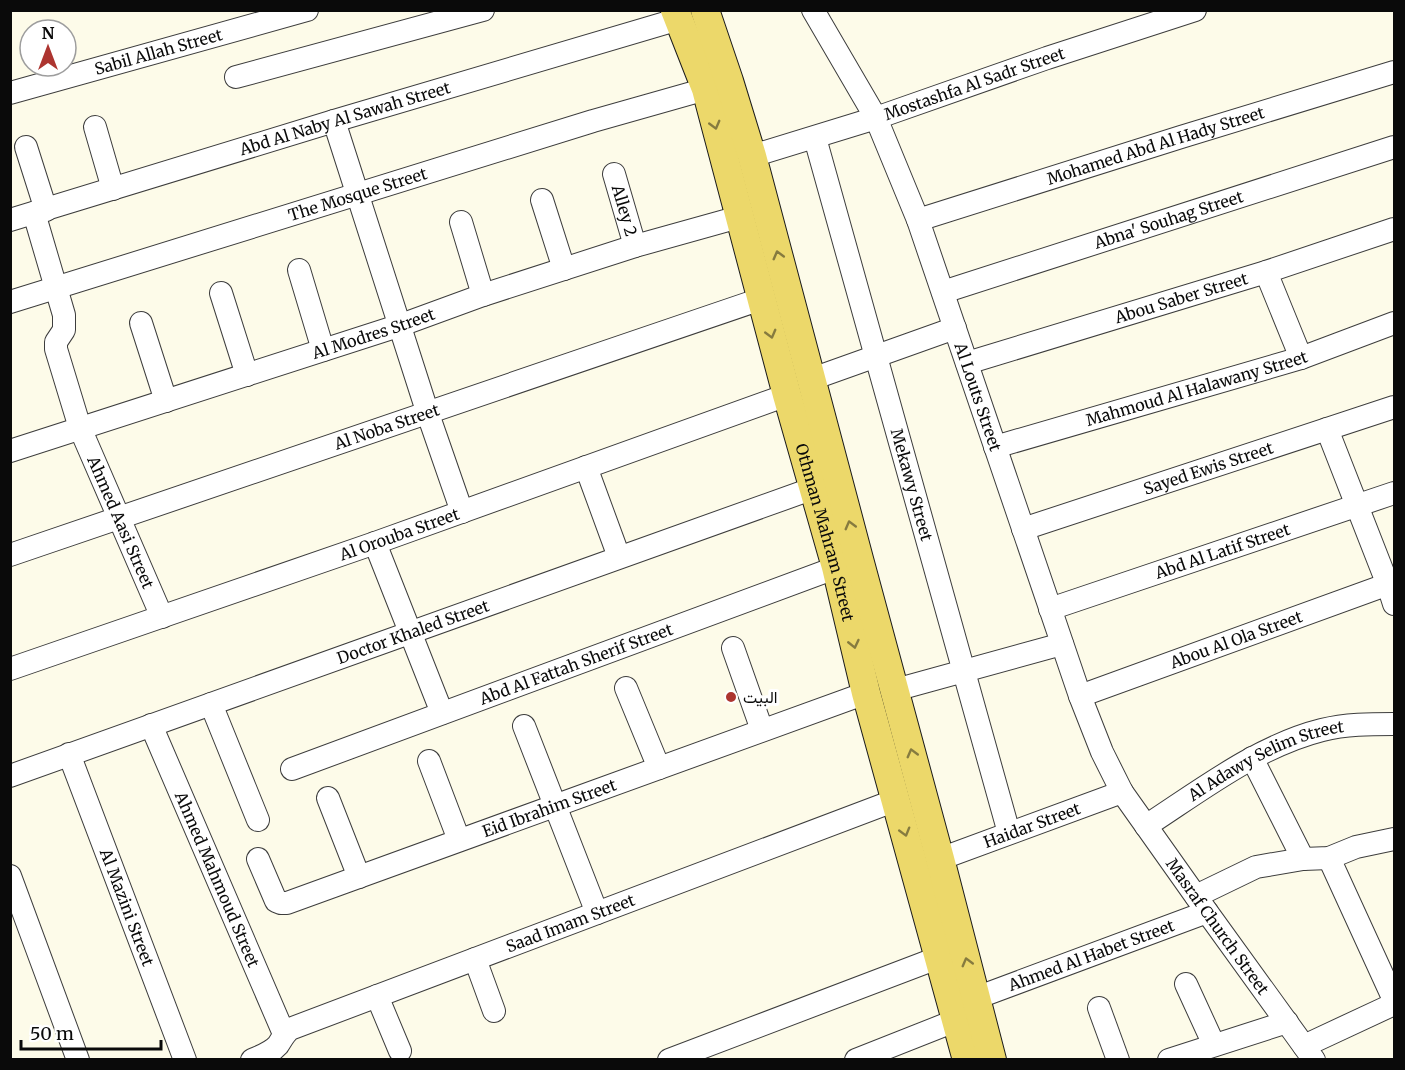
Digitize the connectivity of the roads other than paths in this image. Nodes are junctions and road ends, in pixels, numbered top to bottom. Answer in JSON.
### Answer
{"nodes":[{"id":1,"x":307,"y":10,"type":"edge"},
{"id":2,"x":483,"y":10,"type":"edge"},
{"id":3,"x":705,"y":10,"type":"edge"},
{"id":4,"x":813,"y":10,"type":"edge"},
{"id":5,"x":1195,"y":10,"type":"edge"},
{"id":6,"x":677,"y":15,"type":"edge"},
{"id":7,"x":1395,"y":72,"type":"edge"},
{"id":8,"x":236,"y":77,"type":"dead end"},
{"id":9,"x":706,"y":89,"type":"junction"},
{"id":10,"x":10,"y":93,"type":"edge"},
{"id":11,"x":876,"y":118,"type":"junction"},
{"id":12,"x":334,"y":121,"type":"junction"},
{"id":13,"x":95,"y":127,"type":"dead end"},
{"id":14,"x":815,"y":138,"type":"junction"},
{"id":15,"x":26,"y":147,"type":"dead end"},
{"id":16,"x":1395,"y":147,"type":"edge"},
{"id":17,"x":752,"y":156,"type":"junction"},
{"id":18,"x":614,"y":174,"type":"dead end"},
{"id":19,"x":113,"y":189,"type":"junction"},
{"id":20,"x":358,"y":194,"type":"junction"},
{"id":21,"x":542,"y":200,"type":"dead end"},
{"id":22,"x":40,"y":211,"type":"junction"},
{"id":23,"x":739,"y":217,"type":"junction"},
{"id":24,"x":10,"y":220,"type":"edge"},
{"id":25,"x":918,"y":220,"type":"junction"},
{"id":26,"x":461,"y":222,"type":"dead end"},
{"id":27,"x":1395,"y":230,"type":"edge"},
{"id":28,"x":635,"y":246,"type":"junction"},
{"id":29,"x":564,"y":269,"type":"junction"},
{"id":30,"x":299,"y":270,"type":"dead end"},
{"id":31,"x":1266,"y":272,"type":"junction"},
{"id":32,"x":56,"y":287,"type":"junction"},
{"id":33,"x":943,"y":292,"type":"junction"},
{"id":34,"x":221,"y":293,"type":"dead end"},
{"id":35,"x":483,"y":295,"type":"junction"},
{"id":36,"x":761,"y":299,"type":"junction"},
{"id":37,"x":10,"y":302,"type":"edge"},
{"id":38,"x":141,"y":323,"type":"dead end"},
{"id":39,"x":1395,"y":323,"type":"edge"},
{"id":40,"x":401,"y":325,"type":"junction"},
{"id":41,"x":955,"y":328,"type":"junction"},
{"id":42,"x":323,"y":351,"type":"junction"},
{"id":43,"x":876,"y":356,"type":"junction"},
{"id":44,"x":1301,"y":358,"type":"junction"},
{"id":45,"x":967,"y":363,"type":"junction"},
{"id":46,"x":247,"y":375,"type":"junction"},
{"id":47,"x":812,"y":379,"type":"junction"},
{"id":48,"x":787,"y":395,"type":"junction"},
{"id":49,"x":166,"y":401,"type":"junction"},
{"id":50,"x":1395,"y":407,"type":"edge"},
{"id":51,"x":428,"y":414,"type":"junction"},
{"id":52,"x":80,"y":428,"type":"junction"},
{"id":53,"x":1327,"y":429,"type":"junction"},
{"id":54,"x":995,"y":447,"type":"junction"},
{"id":55,"x":10,"y":451,"type":"edge"},
{"id":56,"x":586,"y":467,"type":"junction"},
{"id":57,"x":814,"y":488,"type":"junction"},
{"id":58,"x":1395,"y":493,"type":"edge"},
{"id":59,"x":1358,"y":506,"type":"junction"},
{"id":60,"x":462,"y":512,"type":"junction"},
{"id":61,"x":118,"y":518,"type":"junction"},
{"id":62,"x":1023,"y":529,"type":"junction"},
{"id":63,"x":375,"y":543,"type":"junction"},
{"id":64,"x":10,"y":555,"type":"edge"},
{"id":65,"x":620,"y":557,"type":"junction"},
{"id":66,"x":847,"y":563,"type":"junction"},
{"id":67,"x":1392,"y":590,"type":"edge"},
{"id":68,"x":1050,"y":609,"type":"junction"},
{"id":69,"x":162,"y":616,"type":"junction"},
{"id":70,"x":411,"y":633,"type":"junction"},
{"id":71,"x":1062,"y":644,"type":"junction"},
{"id":72,"x":733,"y":648,"type":"dead end"},
{"id":73,"x":10,"y":669,"type":"edge"},
{"id":74,"x":964,"y":671,"type":"junction"},
{"id":75,"x":626,"y":688,"type":"dead end"},
{"id":76,"x":895,"y":690,"type":"junction"},
{"id":77,"x":866,"y":693,"type":"junction"},
{"id":78,"x":1080,"y":696,"type":"junction"},
{"id":79,"x":211,"y":704,"type":"junction"},
{"id":80,"x":442,"y":713,"type":"junction"},
{"id":81,"x":1395,"y":724,"type":"edge"},
{"id":82,"x":152,"y":725,"type":"junction"},
{"id":83,"x":524,"y":726,"type":"dead end"},
{"id":84,"x":762,"y":730,"type":"junction"},
{"id":85,"x":69,"y":754,"type":"junction"},
{"id":86,"x":1251,"y":758,"type":"junction"},
{"id":87,"x":429,"y":761,"type":"dead end"},
{"id":88,"x":659,"y":768,"type":"junction"},
{"id":89,"x":292,"y":769,"type":"dead end"},
{"id":90,"x":10,"y":776,"type":"edge"},
{"id":91,"x":1122,"y":792,"type":"junction"},
{"id":92,"x":328,"y":798,"type":"dead end"},
{"id":93,"x":896,"y":800,"type":"junction"},
{"id":94,"x":555,"y":806,"type":"junction"},
{"id":95,"x":258,"y":820,"type":"dead end"},
{"id":96,"x":1146,"y":826,"type":"junction"},
{"id":97,"x":1009,"y":833,"type":"junction"},
{"id":98,"x":1395,"y":839,"type":"edge"},
{"id":99,"x":459,"y":840,"type":"junction"},
{"id":100,"x":1329,"y":858,"type":"junction"},
{"id":101,"x":258,"y":859,"type":"dead end"},
{"id":102,"x":940,"y":859,"type":"junction"},
{"id":103,"x":1303,"y":859,"type":"junction"},
{"id":104,"x":10,"y":876,"type":"edge"},
{"id":105,"x":359,"y":877,"type":"junction"},
{"id":106,"x":1201,"y":904,"type":"junction"},
{"id":107,"x":597,"y":913,"type":"junction"},
{"id":108,"x":940,"y":957,"type":"junction"},
{"id":109,"x":475,"y":959,"type":"junction"},
{"id":110,"x":1186,"y":984,"type":"dead end"},
{"id":111,"x":377,"y":996,"type":"junction"},
{"id":112,"x":976,"y":998,"type":"junction"},
{"id":113,"x":1395,"y":1002,"type":"edge"},
{"id":114,"x":1099,"y":1008,"type":"dead end"},
{"id":115,"x":494,"y":1011,"type":"dead end"},
{"id":116,"x":957,"y":1020,"type":"junction"},
{"id":117,"x":1287,"y":1022,"type":"junction"},
{"id":118,"x":284,"y":1034,"type":"junction"},
{"id":119,"x":1214,"y":1045,"type":"junction"},
{"id":120,"x":400,"y":1051,"type":"dead end"},
{"id":121,"x":1309,"y":1053,"type":"edge"},
{"id":122,"x":263,"y":1057,"type":"edge"},
{"id":123,"x":78,"y":1059,"type":"edge"},
{"id":124,"x":185,"y":1059,"type":"edge"},
{"id":125,"x":669,"y":1059,"type":"edge"},
{"id":126,"x":856,"y":1059,"type":"edge"},
{"id":127,"x":967,"y":1059,"type":"edge"},
{"id":128,"x":993,"y":1059,"type":"edge"},
{"id":129,"x":1118,"y":1059,"type":"edge"},
{"id":130,"x":1169,"y":1059,"type":"edge"}],
"edges":[{"from":1,"to":10,"type":"street","name":"Sabil Allah Street"},
{"from":2,"to":8,"type":"street"},
{"from":3,"to":17,"type":"main road","name":"Othman Mahram Street"},
{"from":4,"to":11,"type":"street","name":"Al Louts Street"},
{"from":5,"to":11,"type":"street","name":"Mostashfa Al Sadr Street"},
{"from":6,"to":9,"type":"main road","name":"Othman Mahram Street"},
{"from":6,"to":12,"type":"street","name":"Abd Al Naby Al Sawah Street"},
{"from":7,"to":25,"type":"street","name":"Mohamed Abd Al Hady Street"},
{"from":9,"to":20,"type":"street","name":"The Mosque Street"},
{"from":9,"to":23,"type":"main road","name":"Othman Mahram Street","one_way":true},
{"from":11,"to":14,"type":"street","name":"Mostashfa Al Sadr Street"},
{"from":11,"to":25,"type":"street","name":"Al Louts Street"},
{"from":12,"to":19,"type":"street","name":"Abd Al Naby Al Sawah Street"},
{"from":12,"to":20,"type":"street"},
{"from":13,"to":19,"type":"street"},
{"from":14,"to":17,"type":"street","name":"Mostashfa Al Sadr Street"},
{"from":14,"to":43,"type":"street","name":"Mekawy Street"},
{"from":15,"to":22,"type":"street","name":"Ahmed Aasi Street"},
{"from":16,"to":33,"type":"street","name":"Abna' Souhag Street"},
{"from":47,"to":17,"type":"main road","name":"Othman Mahram Street","one_way":true},
{"from":18,"to":28,"type":"street","name":"Alley 2"},
{"from":19,"to":22,"type":"street","name":"Abd Al Naby Al Sawah Street"},
{"from":20,"to":32,"type":"street","name":"The Mosque Street"},
{"from":20,"to":40,"type":"street"},
{"from":21,"to":29,"type":"street"},
{"from":22,"to":24,"type":"street","name":"Abd Al Naby Al Sawah Street"},
{"from":22,"to":32,"type":"street","name":"Ahmed Aasi Street"},
{"from":23,"to":28,"type":"street","name":"Al Modres Street"},
{"from":23,"to":36,"type":"main road","name":"Othman Mahram Street"},
{"from":25,"to":33,"type":"street","name":"Al Louts Street"},
{"from":26,"to":35,"type":"street"},
{"from":27,"to":31,"type":"street","name":"Abou Saber Street"},
{"from":28,"to":29,"type":"street","name":"Al Modres Street"},
{"from":29,"to":35,"type":"street","name":"Al Modres Street"},
{"from":30,"to":42,"type":"street"},
{"from":31,"to":44,"type":"street"},
{"from":31,"to":45,"type":"street","name":"Abou Saber Street"},
{"from":32,"to":37,"type":"street","name":"The Mosque Street"},
{"from":32,"to":52,"type":"street","name":"Ahmed Aasi Street"},
{"from":33,"to":41,"type":"street","name":"Al Louts Street"},
{"from":34,"to":46,"type":"street"},
{"from":35,"to":40,"type":"street","name":"Al Modres Street"},
{"from":36,"to":48,"type":"main road","name":"Othman Mahram Street","one_way":true},
{"from":36,"to":51,"type":"street","name":"Al Noba Street"},
{"from":38,"to":49,"type":"street"},
{"from":39,"to":44,"type":"street","name":"Mahmoud Al Halawany Street"},
{"from":40,"to":42,"type":"street","name":"Al Modres Street"},
{"from":40,"to":51,"type":"street"},
{"from":41,"to":43,"type":"street"},
{"from":41,"to":45,"type":"street","name":"Al Louts Street"},
{"from":42,"to":46,"type":"street","name":"Al Modres Street"},
{"from":43,"to":47,"type":"street"},
{"from":43,"to":74,"type":"street","name":"Mekawy Street"},
{"from":44,"to":54,"type":"street","name":"Mahmoud Al Halawany Street"},
{"from":45,"to":54,"type":"street","name":"Al Louts Street"},
{"from":46,"to":49,"type":"street","name":"Al Modres Street"},
{"from":66,"to":47,"type":"main road","name":"Othman Mahram Street","one_way":true},
{"from":48,"to":56,"type":"street","name":"Al Orouba Street"},
{"from":48,"to":57,"type":"main road","name":"Othman Mahram Street"},
{"from":49,"to":52,"type":"street","name":"Al Modres Street"},
{"from":50,"to":53,"type":"street","name":"Sayed Ewis Street"},
{"from":51,"to":60,"type":"street"},
{"from":51,"to":61,"type":"street","name":"Al Noba Street"},
{"from":52,"to":55,"type":"street","name":"Al Modres Street"},
{"from":52,"to":61,"type":"street","name":"Ahmed Aasi Street"},
{"from":53,"to":59,"type":"street"},
{"from":53,"to":62,"type":"street","name":"Sayed Ewis Street"},
{"from":54,"to":62,"type":"street","name":"Al Louts Street"},
{"from":56,"to":60,"type":"street","name":"Al Orouba Street"},
{"from":56,"to":65,"type":"street"},
{"from":57,"to":65,"type":"street","name":"Doctor Khaled Street"},
{"from":57,"to":66,"type":"main road","name":"Othman Mahram Street"},
{"from":58,"to":59,"type":"street","name":"Abd Al Latif Street"},
{"from":59,"to":67,"type":"street"},
{"from":59,"to":68,"type":"street","name":"Abd Al Latif Street"},
{"from":60,"to":63,"type":"street","name":"Al Orouba Street"},
{"from":61,"to":64,"type":"street","name":"Al Noba Street"},
{"from":61,"to":69,"type":"street","name":"Ahmed Aasi Street"},
{"from":62,"to":68,"type":"street","name":"Al Louts Street"},
{"from":63,"to":69,"type":"street","name":"Al Orouba Street"},
{"from":63,"to":70,"type":"street"},
{"from":65,"to":70,"type":"street","name":"Doctor Khaled Street"},
{"from":66,"to":76,"type":"main road","name":"Othman Mahram Street"},
{"from":66,"to":77,"type":"main road","name":"Othman Mahram Street","one_way":true},
{"from":66,"to":80,"type":"street","name":"Abd Al Fattah Sherif Street"},
{"from":67,"to":78,"type":"street","name":"Abou Al Ola Street"},
{"from":68,"to":71,"type":"street","name":"Al Louts Street"},
{"from":69,"to":73,"type":"street","name":"Al Orouba Street"},
{"from":70,"to":79,"type":"street","name":"Doctor Khaled Street"},
{"from":70,"to":80,"type":"street"},
{"from":71,"to":74,"type":"street"},
{"from":71,"to":78,"type":"street","name":"Al Louts Street"},
{"from":72,"to":84,"type":"street"},
{"from":74,"to":76,"type":"street"},
{"from":74,"to":97,"type":"street","name":"Mekawy Street"},
{"from":75,"to":88,"type":"street"},
{"from":102,"to":76,"type":"main road","name":"Othman Mahram Street","one_way":true},
{"from":77,"to":84,"type":"street","name":"Eid Ibrahim Street"},
{"from":77,"to":93,"type":"main road","name":"Othman Mahram Street"},
{"from":78,"to":91,"type":"street","name":"Al Louts Street"},
{"from":79,"to":82,"type":"street","name":"Doctor Khaled Street"},
{"from":79,"to":95,"type":"street"},
{"from":80,"to":89,"type":"street","name":"Abd Al Fattah Sherif Street"},
{"from":81,"to":86,"type":"street","name":"Al Adawy Selim Street"},
{"from":82,"to":85,"type":"street","name":"Doctor Khaled Street"},
{"from":82,"to":118,"type":"street","name":"Ahmed Mahmoud Street"},
{"from":83,"to":94,"type":"street"},
{"from":84,"to":88,"type":"street","name":"Eid Ibrahim Street"},
{"from":85,"to":90,"type":"street","name":"Doctor Khaled Street"},
{"from":85,"to":124,"type":"street","name":"Al Mazini Street"},
{"from":86,"to":96,"type":"street","name":"Al Adawy Selim Street"},
{"from":86,"to":103,"type":"street"},
{"from":87,"to":99,"type":"street"},
{"from":88,"to":94,"type":"street","name":"Eid Ibrahim Street"},
{"from":91,"to":96,"type":"street","name":"Masraf Church Street"},
{"from":91,"to":97,"type":"street","name":"Haidar Street"},
{"from":92,"to":105,"type":"street"},
{"from":93,"to":107,"type":"street","name":"Saad Imam Street"},
{"from":93,"to":108,"type":"main road","name":"Othman Mahram Street","one_way":true},
{"from":94,"to":99,"type":"street","name":"Eid Ibrahim Street"},
{"from":94,"to":107,"type":"street"},
{"from":96,"to":106,"type":"street","name":"Masraf Church Street"},
{"from":97,"to":102,"type":"street","name":"Haidar Street"},
{"from":98,"to":100,"type":"street","name":"Ahmed Al Habet Street"},
{"from":99,"to":105,"type":"street","name":"Eid Ibrahim Street"},
{"from":100,"to":103,"type":"street","name":"Ahmed Al Habet Street"},
{"from":100,"to":113,"type":"street"},
{"from":101,"to":105,"type":"street","name":"Eid Ibrahim Street"},
{"from":112,"to":102,"type":"main road","name":"Othman Mahram Street","one_way":true},
{"from":103,"to":106,"type":"street","name":"Ahmed Al Habet Street"},
{"from":104,"to":123,"type":"street"},
{"from":106,"to":112,"type":"street","name":"Ahmed Al Habet Street"},
{"from":106,"to":117,"type":"street","name":"Masraf Church Street"},
{"from":107,"to":109,"type":"street","name":"Saad Imam Street"},
{"from":108,"to":116,"type":"main road","name":"Othman Mahram Street"},
{"from":108,"to":125,"type":"street"},
{"from":109,"to":111,"type":"street","name":"Saad Imam Street"},
{"from":109,"to":115,"type":"street"},
{"from":110,"to":119,"type":"street"},
{"from":111,"to":118,"type":"street","name":"Saad Imam Street"},
{"from":111,"to":120,"type":"street"},
{"from":112,"to":128,"type":"main road","name":"Othman Mahram Street"},
{"from":113,"to":121,"type":"street"},
{"from":114,"to":129,"type":"street"},
{"from":116,"to":126,"type":"street"},
{"from":116,"to":127,"type":"main road","name":"Othman Mahram Street"},
{"from":117,"to":119,"type":"street"},
{"from":117,"to":121,"type":"street","name":"Masraf Church Street"},
{"from":118,"to":122,"type":"street","name":"Saad Imam Street"},
{"from":119,"to":130,"type":"street"}]}
